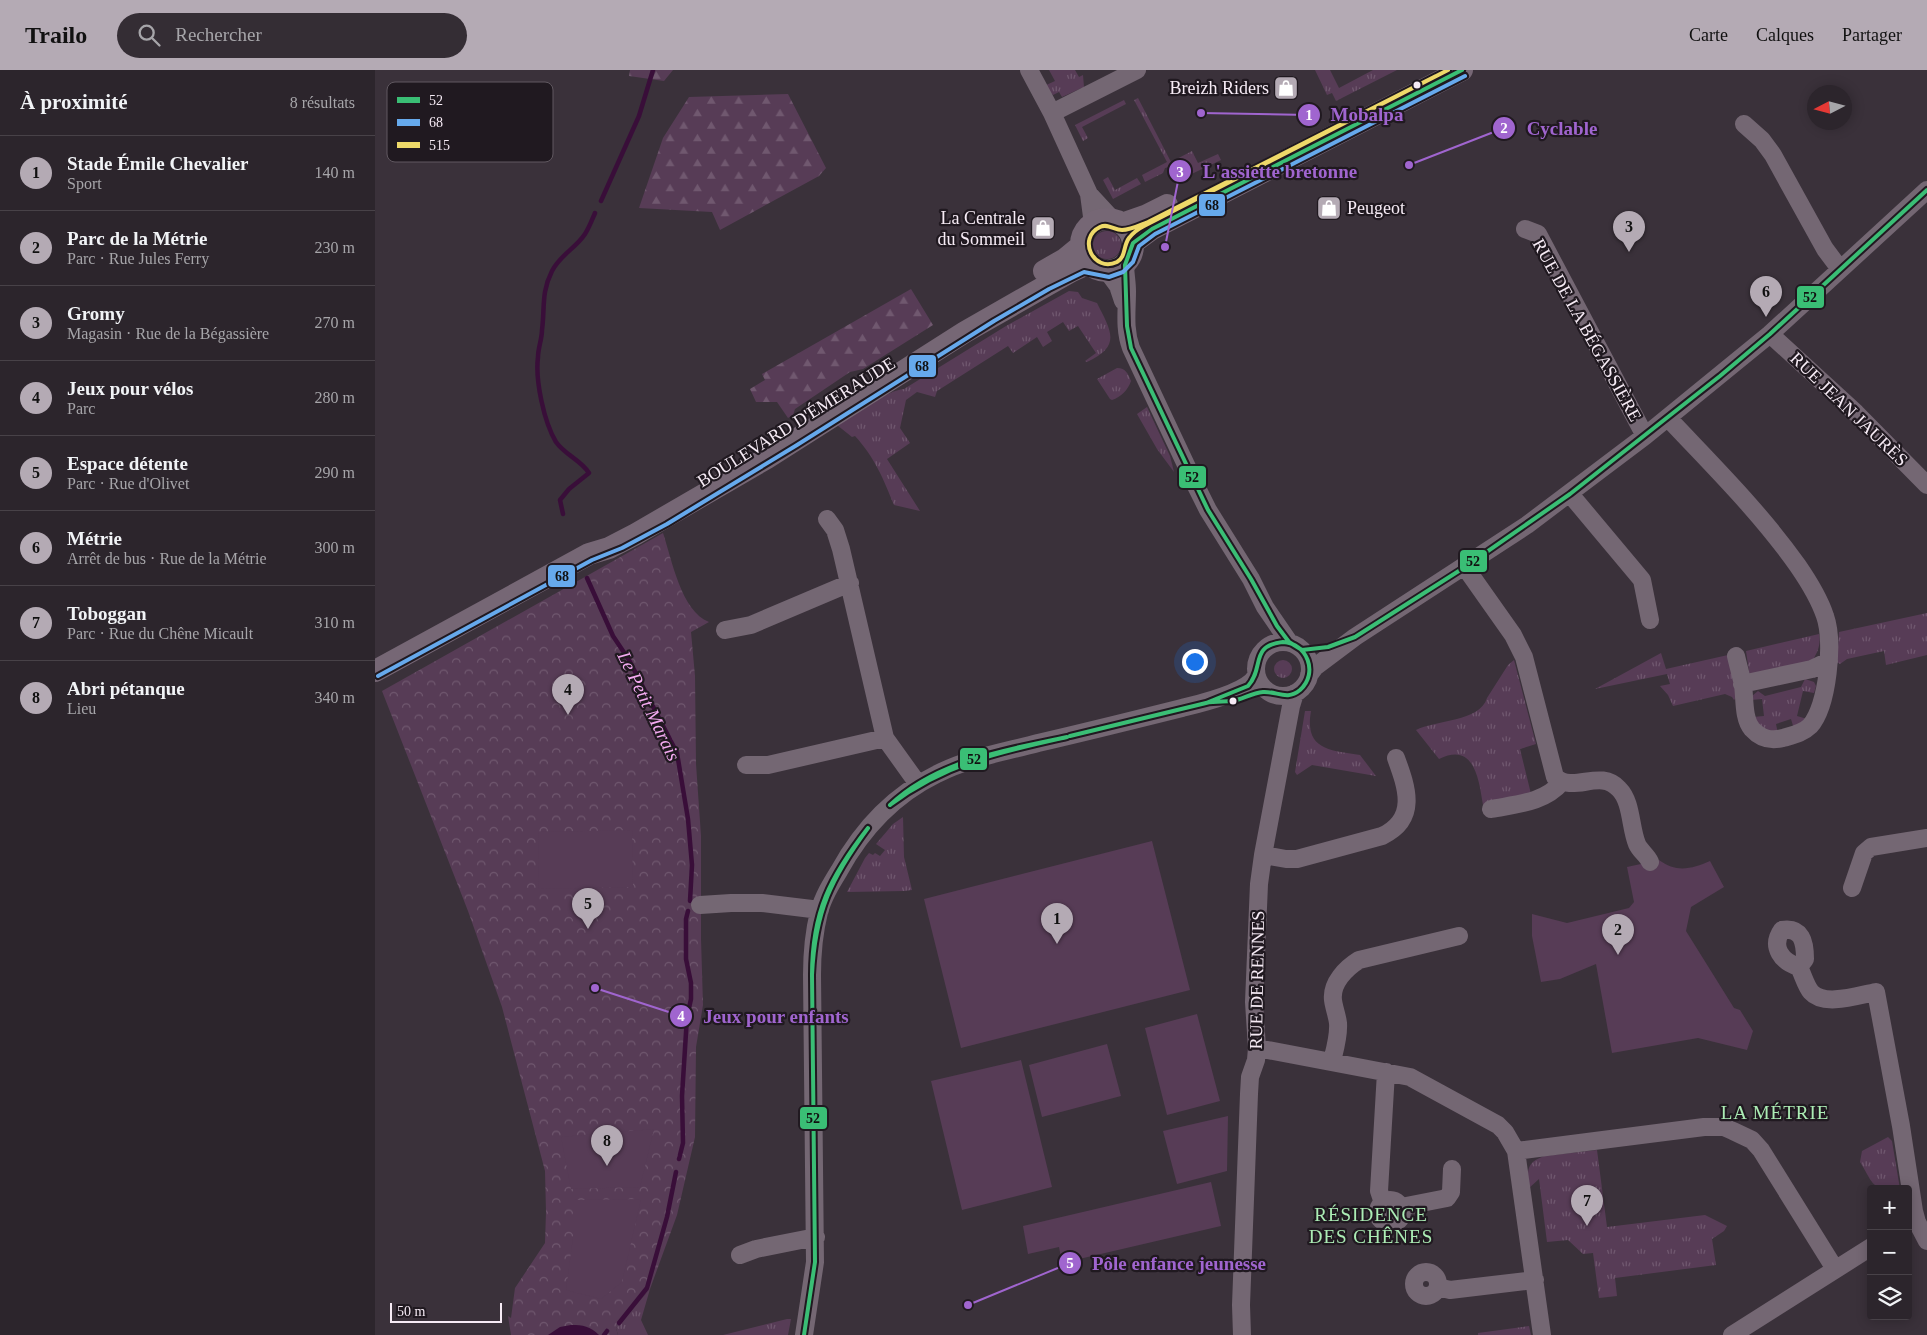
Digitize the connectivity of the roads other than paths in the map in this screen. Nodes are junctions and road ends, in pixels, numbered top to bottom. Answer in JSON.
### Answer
{"nodes":[{"id":1,"x":1029,"y":70,"type":"edge"},
{"id":2,"x":1137,"y":70,"type":"edge"},
{"id":3,"x":1433,"y":70,"type":"edge"},
{"id":4,"x":1463,"y":70,"type":"edge"},
{"id":5,"x":1052,"y":113,"type":"junction"},
{"id":6,"x":1744,"y":124,"type":"dead end"},
{"id":7,"x":1927,"y":190,"type":"edge"},
{"id":8,"x":1525,"y":229,"type":"dead end"},
{"id":9,"x":1112,"y":244,"type":"junction"},
{"id":10,"x":1840,"y":269,"type":"junction"},
{"id":11,"x":1770,"y":334,"type":"junction"},
{"id":12,"x":1668,"y":418,"type":"junction"},
{"id":13,"x":1645,"y":436,"type":"junction"},
{"id":14,"x":1927,"y":485,"type":"edge"},
{"id":15,"x":1570,"y":494,"type":"junction"},
{"id":16,"x":827,"y":519,"type":"dead end"},
{"id":17,"x":589,"y":554,"type":"junction"},
{"id":18,"x":1465,"y":567,"type":"junction"},
{"id":19,"x":850,"y":583,"type":"junction"},
{"id":20,"x":1265,"y":607,"type":"junction"},
{"id":21,"x":1650,"y":620,"type":"dead end"},
{"id":22,"x":725,"y":630,"type":"dead end"},
{"id":23,"x":1355,"y":637,"type":"junction"},
{"id":24,"x":1270,"y":645,"type":"junction"},
{"id":25,"x":1296,"y":646,"type":"junction"},
{"id":26,"x":1736,"y":656,"type":"dead end"},
{"id":27,"x":1829,"y":661,"type":"junction"},
{"id":28,"x":375,"y":671,"type":"edge"},
{"id":29,"x":1309,"y":675,"type":"junction"},
{"id":30,"x":1256,"y":676,"type":"junction"},
{"id":31,"x":1742,"y":684,"type":"junction"},
{"id":32,"x":1272,"y":693,"type":"junction"},
{"id":33,"x":1295,"y":693,"type":"junction"},
{"id":34,"x":1209,"y":702,"type":"junction"},
{"id":35,"x":885,"y":738,"type":"junction"},
{"id":36,"x":1283,"y":745,"type":"junction"},
{"id":37,"x":1395,"y":758,"type":"dead end"},
{"id":38,"x":746,"y":765,"type":"dead end"},
{"id":39,"x":1562,"y":782,"type":"junction"},
{"id":40,"x":919,"y":784,"type":"junction"},
{"id":41,"x":1491,"y":809,"type":"dead end"},
{"id":42,"x":1927,"y":838,"type":"edge"},
{"id":43,"x":1263,"y":855,"type":"junction"},
{"id":44,"x":1650,"y":862,"type":"dead end"},
{"id":45,"x":1852,"y":888,"type":"dead end"},
{"id":46,"x":700,"y":905,"type":"dead end"},
{"id":47,"x":819,"y":910,"type":"junction"},
{"id":48,"x":1459,"y":936,"type":"dead end"},
{"id":49,"x":1799,"y":967,"type":"dead end"},
{"id":50,"x":1257,"y":1048,"type":"junction"},
{"id":51,"x":1332,"y":1061,"type":"junction"},
{"id":52,"x":1386,"y":1072,"type":"junction"},
{"id":53,"x":1516,"y":1151,"type":"junction"},
{"id":54,"x":1452,"y":1169,"type":"dead end"},
{"id":55,"x":1906,"y":1185,"type":"edge"},
{"id":56,"x":1912,"y":1224,"type":"edge"},
{"id":57,"x":816,"y":1237,"type":"junction"},
{"id":58,"x":1927,"y":1241,"type":"edge"},
{"id":59,"x":1867,"y":1250,"type":"edge"},
{"id":60,"x":741,"y":1255,"type":"dead end"},
{"id":61,"x":1835,"y":1269,"type":"junction"},
{"id":62,"x":1535,"y":1280,"type":"junction"},
{"id":63,"x":1438,"y":1287,"type":"dead end"},
{"id":64,"x":804,"y":1335,"type":"edge"},
{"id":65,"x":1242,"y":1335,"type":"edge"},
{"id":66,"x":1542,"y":1335,"type":"edge"},
{"id":67,"x":1732,"y":1335,"type":"edge"}],
"edges":[{"from":1,"to":5,"type":"street"},
{"from":2,"to":5,"type":"street"},
{"from":3,"to":9,"type":"main road"},
{"from":4,"to":9,"type":"main road"},
{"from":5,"to":9,"type":"street"},
{"from":6,"to":10,"type":"street"},
{"from":7,"to":10,"type":"street"},
{"from":8,"to":13,"type":"street","name":"RUE DE LA BÉGASSIÈRE"},
{"from":9,"to":17,"type":"main road"},
{"from":9,"to":17,"type":"main road","name":"BOULEVARD D'ÉMERAUDE"},
{"from":9,"to":20,"type":"street"},
{"from":10,"to":11,"type":"street"},
{"from":11,"to":12,"type":"street"},
{"from":11,"to":14,"type":"street","name":"RUE JEAN JAURÈS"},
{"from":12,"to":13,"type":"street"},
{"from":12,"to":27,"type":"street"},
{"from":13,"to":15,"type":"street"},
{"from":15,"to":18,"type":"street"},
{"from":15,"to":21,"type":"street"},
{"from":16,"to":19,"type":"street"},
{"from":17,"to":28,"type":"main road"},
{"from":18,"to":23,"type":"street"},
{"from":18,"to":39,"type":"street"},
{"from":19,"to":22,"type":"street"},
{"from":19,"to":35,"type":"street"},
{"from":20,"to":24,"type":"street"},
{"from":20,"to":25,"type":"street"},
{"from":23,"to":25,"type":"street"},
{"from":23,"to":29,"type":"street"},
{"from":24,"to":25,"type":"street"},
{"from":24,"to":30,"type":"street"},
{"from":25,"to":29,"type":"street"},
{"from":26,"to":31,"type":"street"},
{"from":27,"to":31,"type":"street"},
{"from":27,"to":31,"type":"street"},
{"from":29,"to":33,"type":"street"},
{"from":30,"to":32,"type":"street"},
{"from":30,"to":34,"type":"street"},
{"from":32,"to":33,"type":"street"},
{"from":32,"to":34,"type":"street"},
{"from":32,"to":36,"type":"street","name":"RUE DE RENNES"},
{"from":33,"to":36,"type":"street","name":"RUE DE RENNES"},
{"from":34,"to":40,"type":"street"},
{"from":35,"to":38,"type":"street"},
{"from":35,"to":40,"type":"street"},
{"from":36,"to":43,"type":"street","name":"RUE DE RENNES"},
{"from":37,"to":43,"type":"street"},
{"from":39,"to":41,"type":"street"},
{"from":39,"to":44,"type":"street"},
{"from":40,"to":47,"type":"street"},
{"from":42,"to":45,"type":"street"},
{"from":43,"to":50,"type":"street","name":"RUE DE RENNES"},
{"from":46,"to":47,"type":"street"},
{"from":47,"to":57,"type":"street"},
{"from":48,"to":51,"type":"street"},
{"from":49,"to":55,"type":"street"},
{"from":50,"to":51,"type":"street"},
{"from":50,"to":65,"type":"street","name":"RUE DE RENNES"},
{"from":51,"to":52,"type":"street"},
{"from":52,"to":53,"type":"street"},
{"from":52,"to":54,"type":"street"},
{"from":53,"to":61,"type":"street"},
{"from":53,"to":62,"type":"street"},
{"from":56,"to":58,"type":"street"},
{"from":57,"to":60,"type":"street"},
{"from":57,"to":64,"type":"street"},
{"from":59,"to":61,"type":"street"},
{"from":61,"to":67,"type":"street"},
{"from":62,"to":63,"type":"street"},
{"from":62,"to":66,"type":"street"}]}
